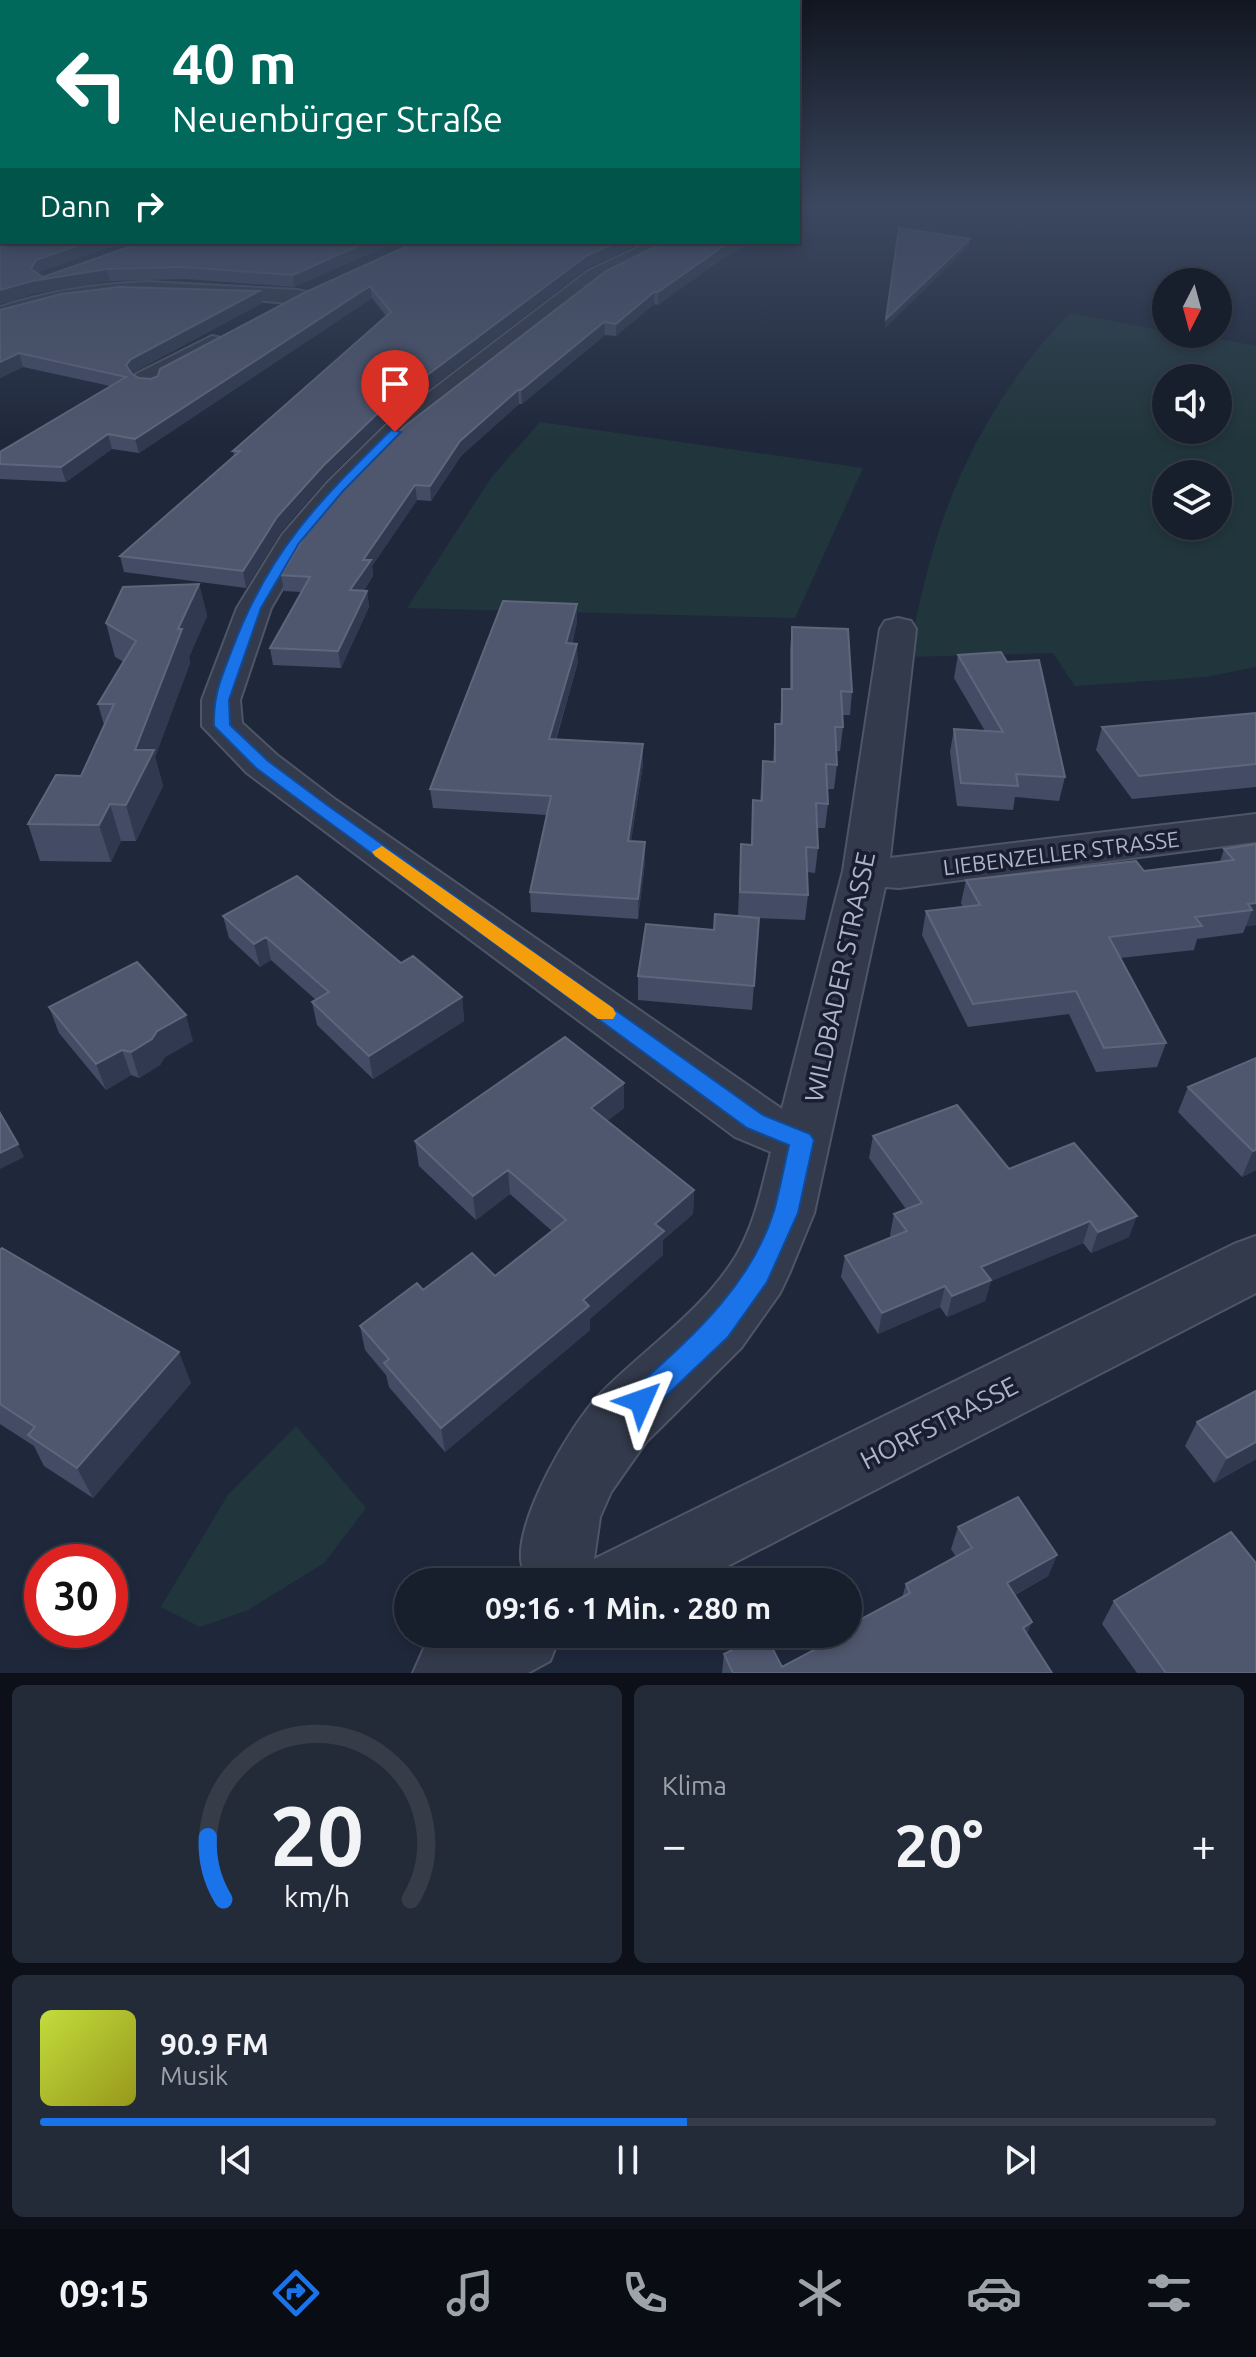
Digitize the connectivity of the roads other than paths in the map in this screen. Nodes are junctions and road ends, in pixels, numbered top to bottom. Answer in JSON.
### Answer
{"nodes":[{"id":1,"x":37,"y":284,"type":"edge"},
{"id":2,"x":586,"y":284,"type":"edge"},
{"id":3,"x":325,"y":285,"type":"edge"},
{"id":4,"x":298,"y":297,"type":"junction"},
{"id":5,"x":0,"y":298,"type":"edge"},
{"id":6,"x":0,"y":314,"type":"edge"},
{"id":7,"x":256,"y":319,"type":"edge"},
{"id":8,"x":228,"y":334,"type":"edge"},
{"id":9,"x":149,"y":383,"type":"edge"},
{"id":10,"x":898,"y":629,"type":"dead end"},
{"id":11,"x":1256,"y":828,"type":"edge"},
{"id":12,"x":866,"y":871,"type":"junction"},
{"id":13,"x":802,"y":1140,"type":"junction"},
{"id":14,"x":1256,"y":1263,"type":"edge"},
{"id":15,"x":560,"y":1568,"type":"edge"},
{"id":16,"x":649,"y":1568,"type":"edge"},
{"id":17,"x":498,"y":1648,"type":"edge"},
{"id":18,"x":452,"y":1673,"type":"edge"}],
"edges":[{"from":1,"to":5,"type":"street"},
{"from":2,"to":13,"type":"street"},
{"from":3,"to":4,"type":"street"},
{"from":4,"to":6,"type":"street"},
{"from":4,"to":7,"type":"street"},
{"from":8,"to":9,"type":"street"},
{"from":10,"to":12,"type":"street","name":"WILDBADER STRASSE"},
{"from":11,"to":12,"type":"street","name":"LIEBENZELLER STRASSE"},
{"from":12,"to":13,"type":"street","name":"WILDBADER STRASSE"},
{"from":13,"to":15,"type":"street","name":"WILDBADER STRASSE"},
{"from":14,"to":16,"type":"street","name":"HORFSTRASSE"},
{"from":17,"to":18,"type":"street"}]}
